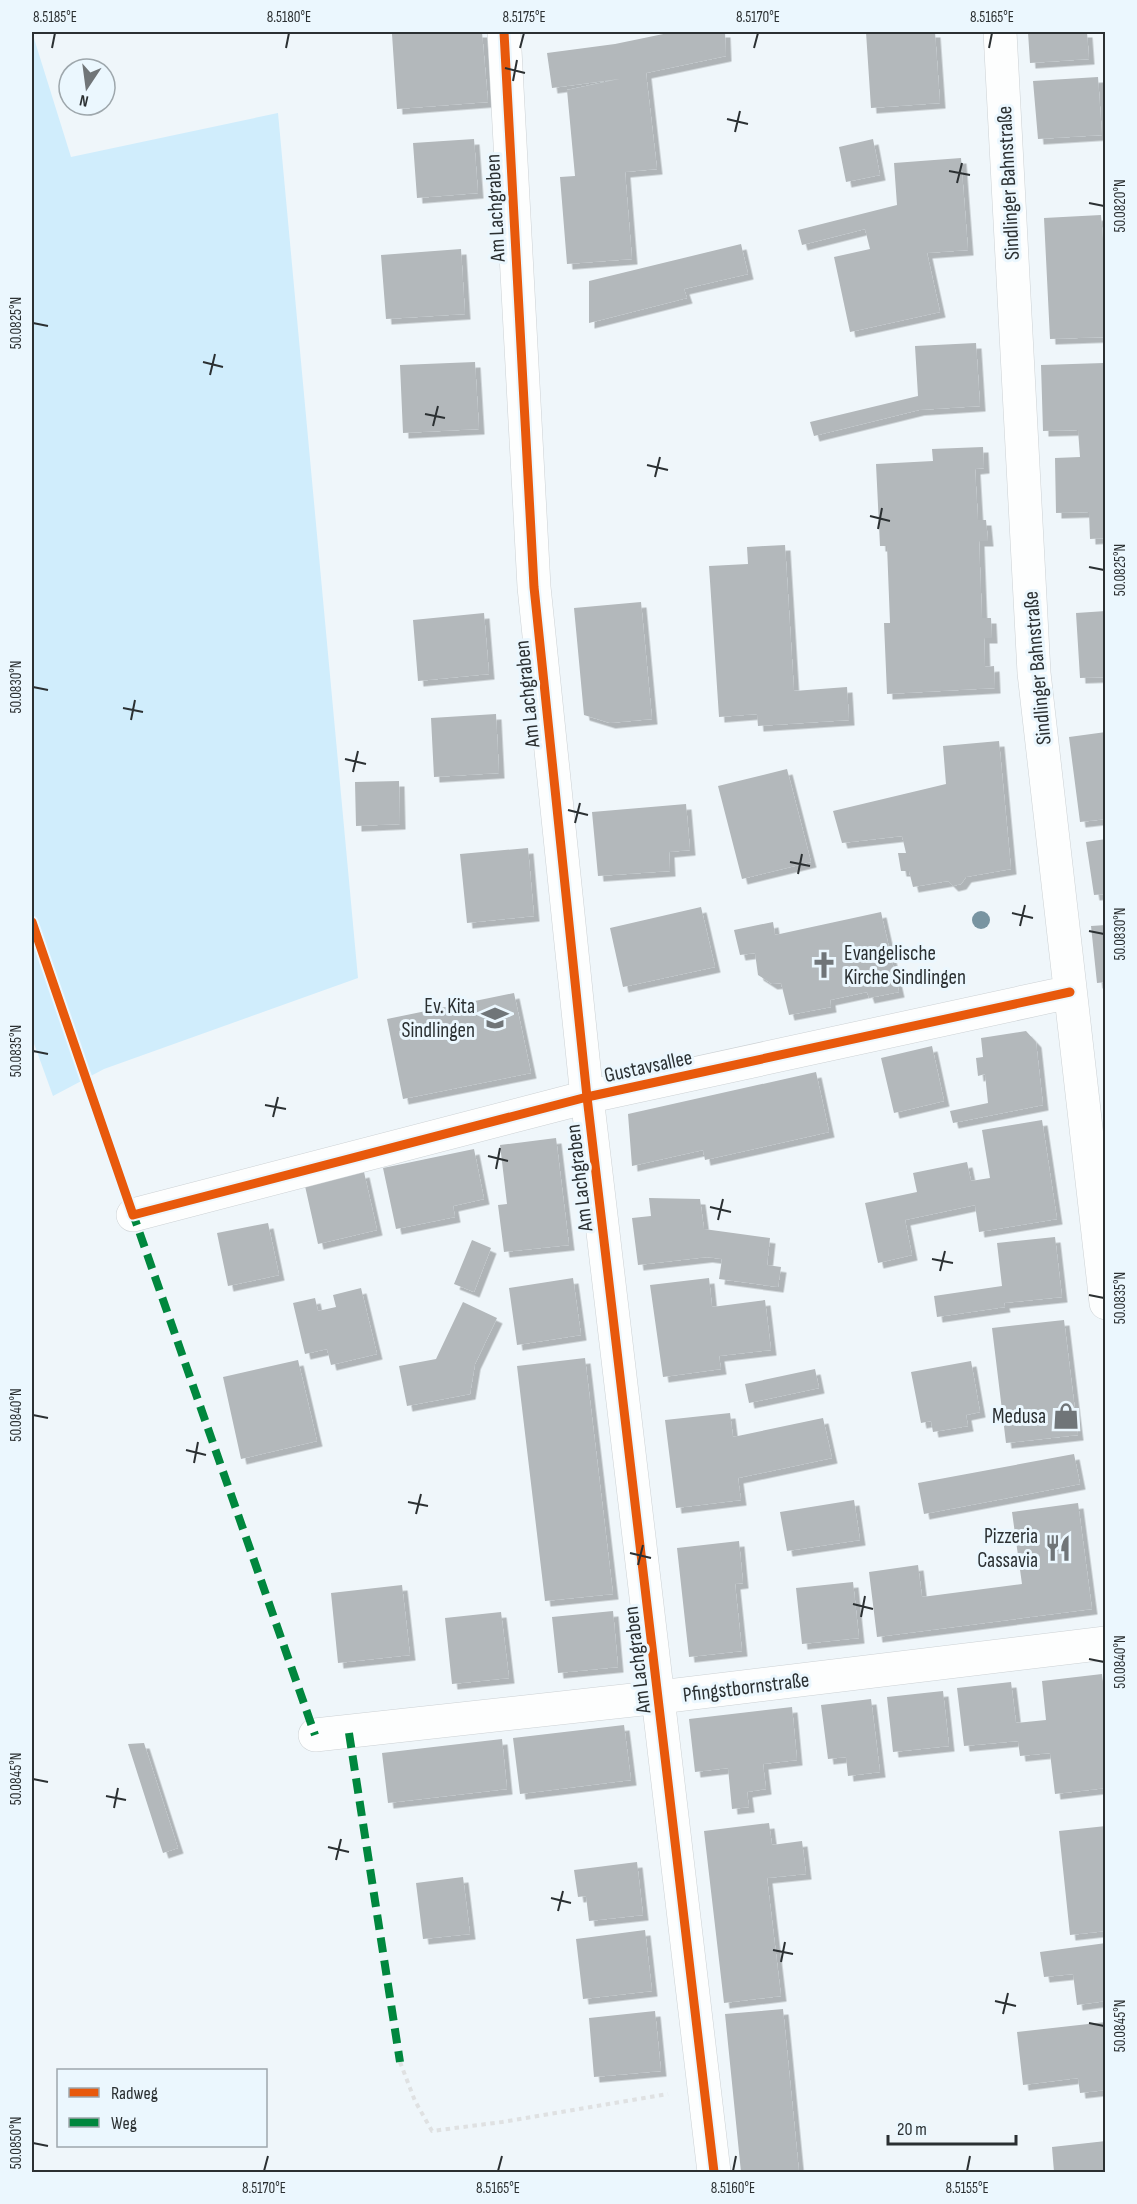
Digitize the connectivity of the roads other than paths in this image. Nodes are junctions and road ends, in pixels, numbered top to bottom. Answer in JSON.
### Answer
{"nodes":[{"id":1,"x":504,"y":32,"type":"edge"},
{"id":2,"x":1000,"y":32,"type":"edge"},
{"id":3,"x":1070,"y":992,"type":"junction"},
{"id":4,"x":587,"y":1097,"type":"junction"},
{"id":5,"x":133,"y":1215,"type":"dead end"},
{"id":6,"x":1106,"y":1303,"type":"edge"},
{"id":7,"x":1106,"y":1643,"type":"edge"},
{"id":8,"x":660,"y":1697,"type":"junction"},
{"id":9,"x":315,"y":1736,"type":"dead end"},
{"id":10,"x":714,"y":2172,"type":"edge"}],
"edges":[{"from":1,"to":4,"type":"street","name":"Am Lachgraben"},
{"from":2,"to":3,"type":"street","name":"Sindlinger Bahnstraße"},
{"from":3,"to":4,"type":"street","name":"Gustavsallee"},
{"from":3,"to":6,"type":"street","name":"Sindlinger Bahnstraße"},
{"from":4,"to":5,"type":"street","name":"Gustavsallee"},
{"from":4,"to":8,"type":"street","name":"Am Lachgraben"},
{"from":7,"to":8,"type":"street","name":"Pfingstbornstraße"},
{"from":8,"to":9,"type":"street","name":"Pfingstbornstraße"},
{"from":8,"to":10,"type":"street","name":"Am Lachgraben"}]}
